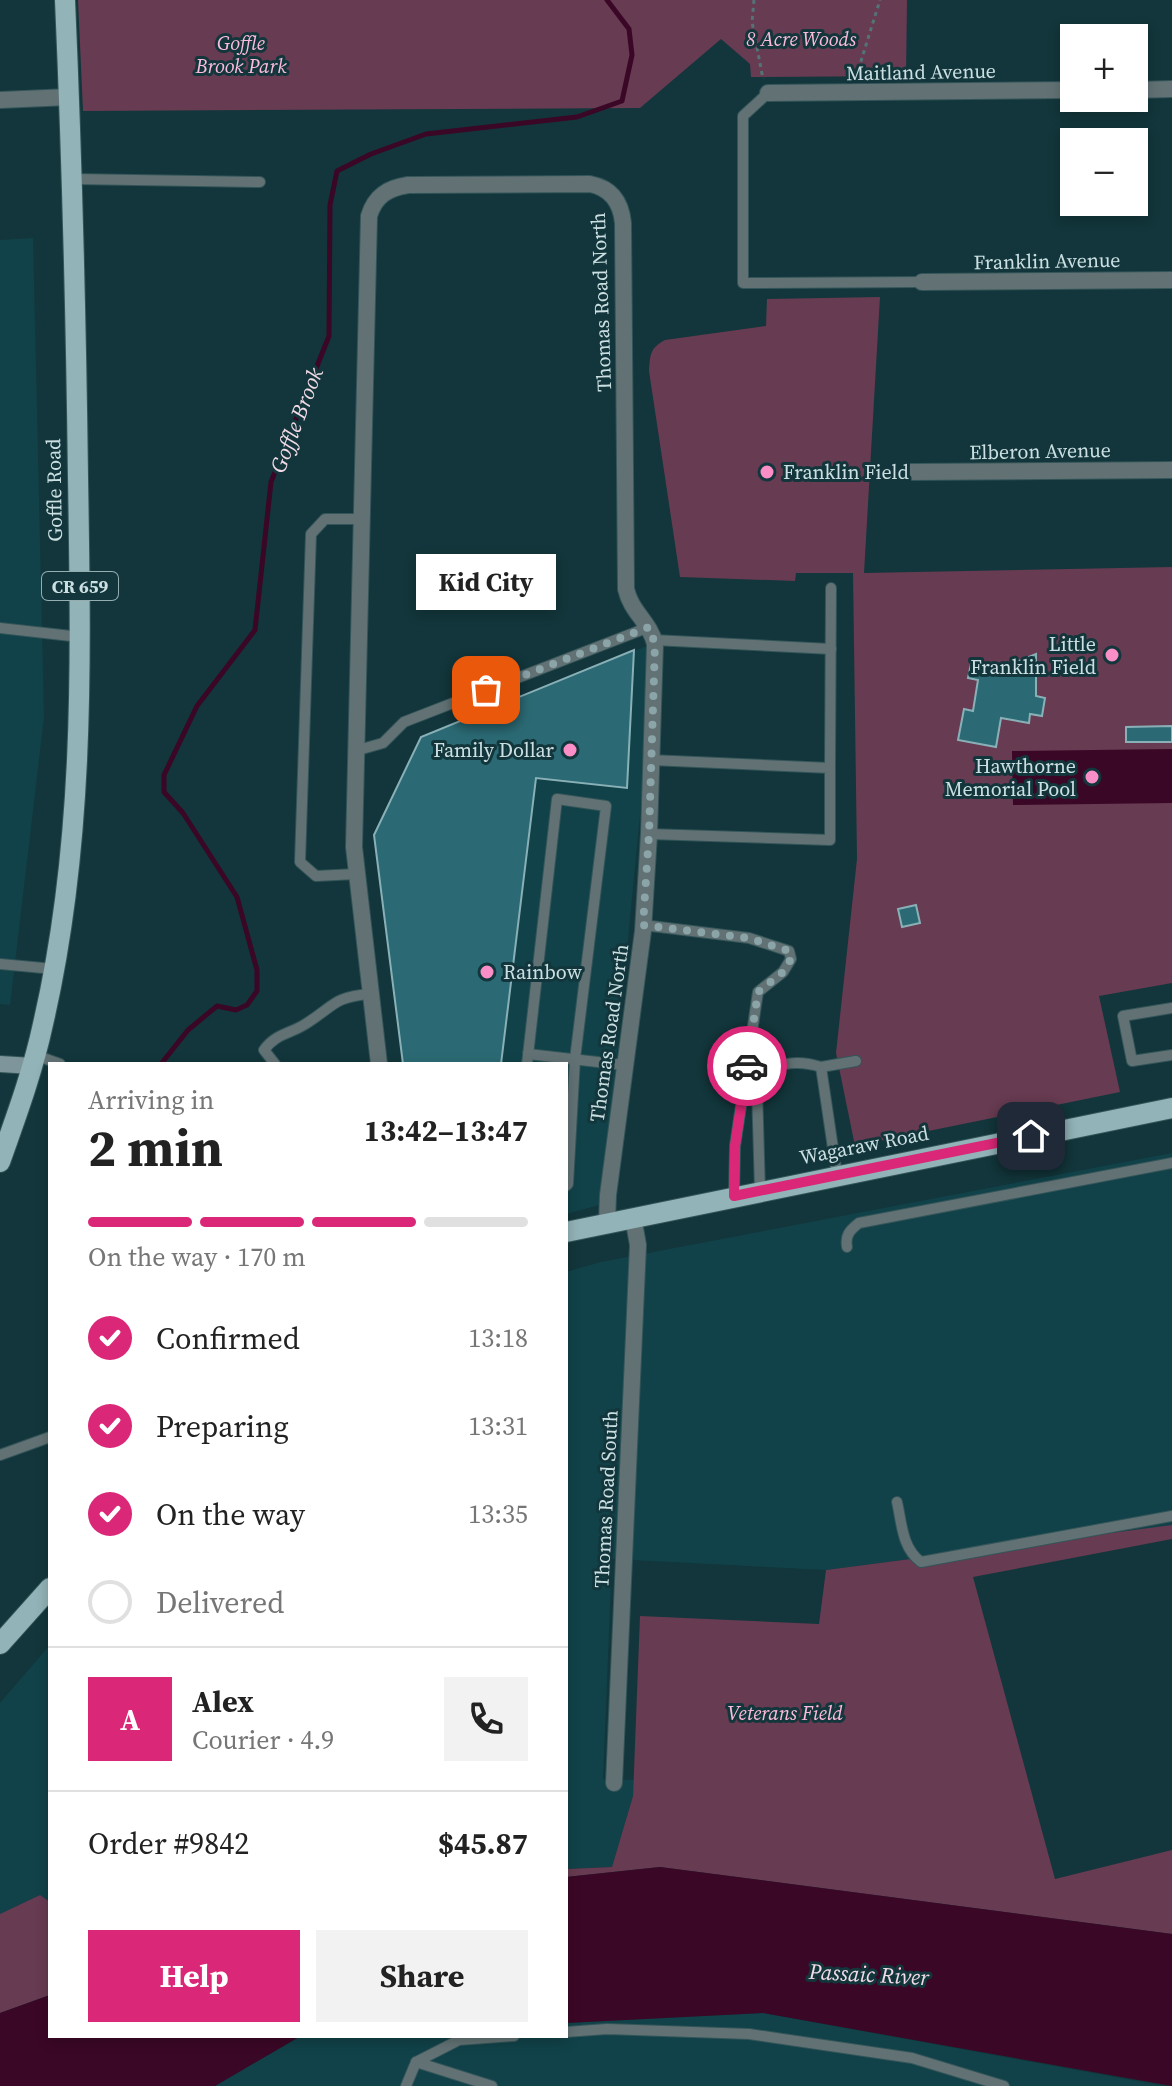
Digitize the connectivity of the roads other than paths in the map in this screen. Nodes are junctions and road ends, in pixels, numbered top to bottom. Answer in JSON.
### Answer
{"nodes":[{"id":1,"x":65,"y":0,"type":"edge"},
{"id":2,"x":1172,"y":89,"type":"edge"},
{"id":3,"x":1060,"y":90,"type":"edge"},
{"id":4,"x":1148,"y":90,"type":"edge"},
{"id":5,"x":768,"y":93,"type":"joint"},
{"id":6,"x":69,"y":97,"type":"junction"},
{"id":7,"x":0,"y":100,"type":"edge"},
{"id":8,"x":74,"y":179,"type":"junction"},
{"id":9,"x":260,"y":182,"type":"dead end"},
{"id":10,"x":1172,"y":280,"type":"edge"},
{"id":11,"x":922,"y":282,"type":"joint"},
{"id":12,"x":1172,"y":470,"type":"edge"},
{"id":13,"x":908,"y":472,"type":"dead end"},
{"id":14,"x":361,"y":519,"type":"junction"},
{"id":15,"x":831,"y":588,"type":"dead end"},
{"id":16,"x":0,"y":628,"type":"edge"},
{"id":17,"x":652,"y":634,"type":"junction"},
{"id":18,"x":80,"y":637,"type":"junction"},
{"id":19,"x":831,"y":649,"type":"junction"},
{"id":20,"x":355,"y":751,"type":"junction"},
{"id":21,"x":651,"y":760,"type":"junction"},
{"id":22,"x":830,"y":768,"type":"junction"},
{"id":23,"x":649,"y":834,"type":"junction"},
{"id":24,"x":356,"y":874,"type":"junction"},
{"id":25,"x":643,"y":925,"type":"junction"},
{"id":26,"x":0,"y":964,"type":"edge"},
{"id":27,"x":54,"y":969,"type":"junction"},
{"id":28,"x":370,"y":994,"type":"junction"},
{"id":29,"x":1172,"y":1008,"type":"edge"},
{"id":30,"x":1172,"y":1055,"type":"edge"},
{"id":31,"x":528,"y":1059,"type":"edge"},
{"id":32,"x":575,"y":1059,"type":"junction"},
{"id":33,"x":34,"y":1060,"type":"junction"},
{"id":34,"x":856,"y":1061,"type":"dead end"},
{"id":35,"x":48,"y":1062,"type":"edge"},
{"id":36,"x":273,"y":1062,"type":"edge"},
{"id":37,"x":379,"y":1062,"type":"edge"},
{"id":38,"x":0,"y":1064,"type":"edge"},
{"id":39,"x":624,"y":1065,"type":"junction"},
{"id":40,"x":821,"y":1067,"type":"junction"},
{"id":41,"x":1172,"y":1108,"type":"edge"},
{"id":42,"x":0,"y":1162,"type":"edge"},
{"id":43,"x":1172,"y":1163,"type":"edge"},
{"id":44,"x":837,"y":1175,"type":"junction"},
{"id":45,"x":568,"y":1184,"type":"edge"},
{"id":46,"x":760,"y":1191,"type":"junction"},
{"id":47,"x":734,"y":1196,"type":"junction"},
{"id":48,"x":633,"y":1217,"type":"junction"},
{"id":49,"x":607,"y":1222,"type":"junction"},
{"id":50,"x":568,"y":1232,"type":"edge"},
{"id":51,"x":847,"y":1247,"type":"dead end"},
{"id":52,"x":48,"y":1438,"type":"edge"},
{"id":53,"x":0,"y":1455,"type":"edge"},
{"id":54,"x":897,"y":1502,"type":"dead end"},
{"id":55,"x":1172,"y":1516,"type":"edge"},
{"id":56,"x":48,"y":1590,"type":"edge"},
{"id":57,"x":0,"y":1644,"type":"edge"},
{"id":58,"x":614,"y":1783,"type":"dead end"},
{"id":59,"x":568,"y":2032,"type":"edge"},
{"id":60,"x":486,"y":2038,"type":"edge"},
{"id":61,"x":416,"y":2062,"type":"junction"},
{"id":62,"x":406,"y":2086,"type":"edge"},
{"id":63,"x":492,"y":2086,"type":"edge"},
{"id":64,"x":1004,"y":2086,"type":"edge"}],
"edges":[{"from":1,"to":6,"type":"main road","name":"Goffle Road","number":"CR 659"},
{"from":2,"to":4,"type":"street"},
{"from":3,"to":5,"type":"street","name":"Maitland Avenue"},
{"from":5,"to":11,"type":"lane"},
{"from":6,"to":7,"type":"street"},
{"from":6,"to":8,"type":"main road","name":"Goffle Road","number":"CR 659"},
{"from":8,"to":9,"type":"lane"},
{"from":8,"to":18,"type":"main road","name":"Goffle Road","number":"CR 659"},
{"from":10,"to":11,"type":"street","name":"Franklin Avenue"},
{"from":12,"to":13,"type":"street","name":"Elberon Avenue"},
{"from":14,"to":17,"type":"street","name":"Thomas Road North"},
{"from":14,"to":20,"type":"street","name":"Thomas Road North"},
{"from":14,"to":24,"type":"lane"},
{"from":15,"to":19,"type":"lane"},
{"from":16,"to":18,"type":"lane"},
{"from":17,"to":19,"type":"lane"},
{"from":17,"to":20,"type":"lane"},
{"from":17,"to":21,"type":"street","name":"Thomas Road North"},
{"from":18,"to":27,"type":"main road","name":"Goffle Road","number":"CR 659"},
{"from":19,"to":22,"type":"lane"},
{"from":20,"to":24,"type":"street","name":"Thomas Road North"},
{"from":21,"to":22,"type":"lane"},
{"from":21,"to":23,"type":"street","name":"Thomas Road North"},
{"from":22,"to":23,"type":"lane"},
{"from":23,"to":25,"type":"street","name":"Thomas Road North"},
{"from":24,"to":28,"type":"street","name":"Thomas Road North"},
{"from":25,"to":39,"type":"street","name":"Thomas Road North"},
{"from":25,"to":47,"type":"lane"},
{"from":26,"to":27,"type":"lane"},
{"from":27,"to":33,"type":"main road","name":"Goffle Road","number":"CR 659"},
{"from":28,"to":36,"type":"lane"},
{"from":28,"to":37,"type":"street","name":"Thomas Road North"},
{"from":29,"to":30,"type":"lane"},
{"from":31,"to":32,"type":"lane"},
{"from":31,"to":32,"type":"lane"},
{"from":32,"to":39,"type":"lane"},
{"from":32,"to":45,"type":"lane"},
{"from":33,"to":35,"type":"lane"},
{"from":33,"to":38,"type":"street"},
{"from":33,"to":42,"type":"main road","name":"Goffle Road","number":"CR 659"},
{"from":34,"to":40,"type":"lane"},
{"from":39,"to":49,"type":"street","name":"Thomas Road North"},
{"from":40,"to":44,"type":"lane"},
{"from":40,"to":46,"type":"lane"},
{"from":41,"to":44,"type":"main road","name":"Wagaraw Road"},
{"from":43,"to":51,"type":"lane"},
{"from":44,"to":46,"type":"main road","name":"Wagaraw Road"},
{"from":46,"to":47,"type":"main road","name":"Wagaraw Road"},
{"from":47,"to":48,"type":"main road","name":"Wagaraw Road"},
{"from":48,"to":49,"type":"main road","name":"Wagaraw Road"},
{"from":48,"to":58,"type":"street","name":"Thomas Road South"},
{"from":49,"to":50,"type":"main road","name":"Wagaraw Road"},
{"from":52,"to":53,"type":"lane"},
{"from":54,"to":55,"type":"lane"},
{"from":56,"to":57,"type":"main road"},
{"from":59,"to":64,"type":"lane"},
{"from":60,"to":61,"type":"lane"},
{"from":61,"to":62,"type":"lane"},
{"from":61,"to":63,"type":"lane"}]}
